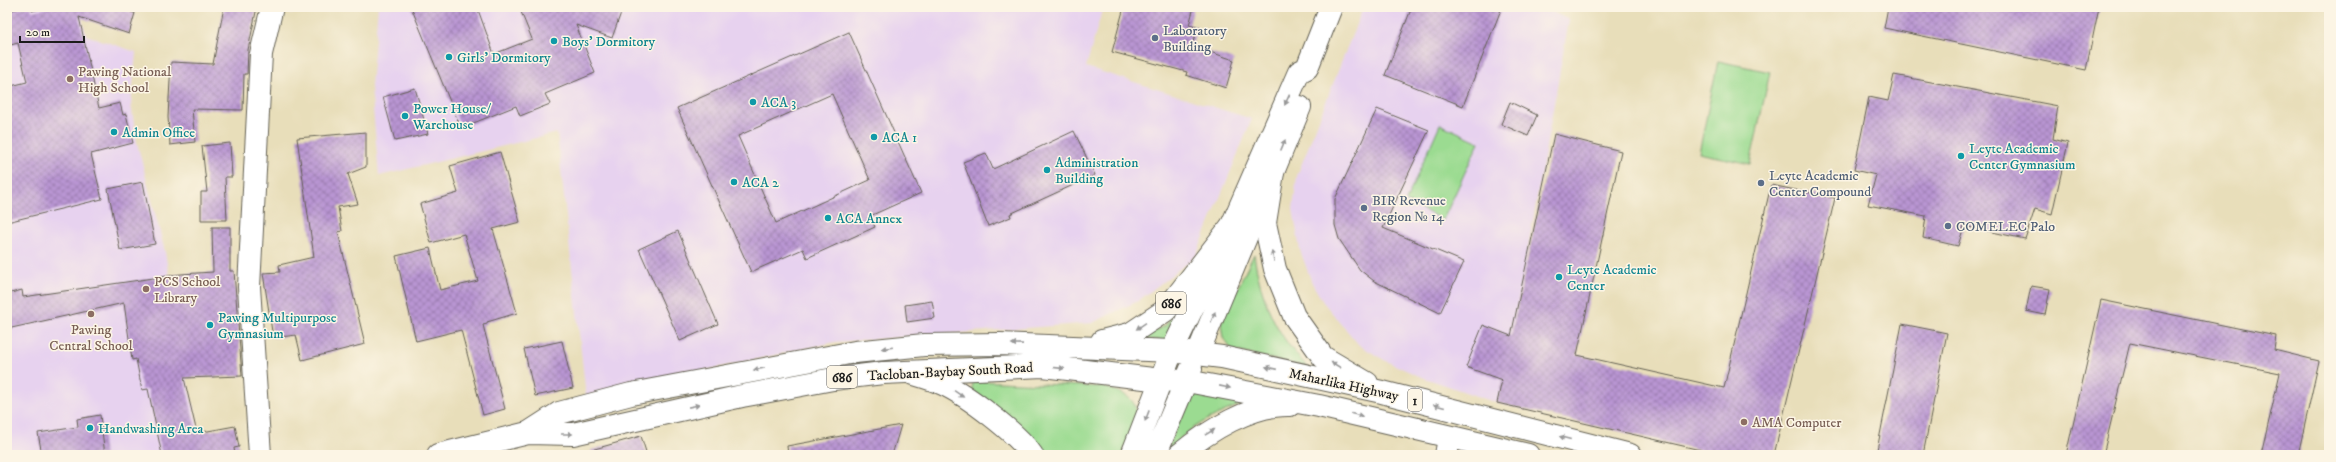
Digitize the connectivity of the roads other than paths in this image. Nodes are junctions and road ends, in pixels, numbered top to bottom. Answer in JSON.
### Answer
{"nodes":[{"id":1,"x":272,"y":7,"type":"edge"},
{"id":2,"x":1331,"y":7,"type":"edge"},
{"id":3,"x":1307,"y":68,"type":"junction"},
{"id":4,"x":1274,"y":166,"type":"junction"},
{"id":5,"x":1232,"y":225,"type":"junction"},
{"id":6,"x":1084,"y":346,"type":"junction"},
{"id":7,"x":1172,"y":351,"type":"junction"},
{"id":8,"x":1198,"y":353,"type":"junction"},
{"id":9,"x":910,"y":373,"type":"junction"},
{"id":10,"x":1161,"y":380,"type":"junction"},
{"id":11,"x":1187,"y":381,"type":"junction"},
{"id":12,"x":1382,"y":392,"type":"junction"},
{"id":13,"x":1319,"y":406,"type":"junction"},
{"id":14,"x":528,"y":433,"type":"junction"},
{"id":15,"x":1448,"y":446,"type":"edge"},
{"id":16,"x":260,"y":455,"type":"edge"},
{"id":17,"x":438,"y":455,"type":"edge"},
{"id":18,"x":1032,"y":455,"type":"edge"},
{"id":19,"x":1132,"y":455,"type":"edge"},
{"id":20,"x":1155,"y":455,"type":"edge"},
{"id":21,"x":1179,"y":455,"type":"edge"},
{"id":22,"x":1528,"y":455,"type":"edge"},
{"id":23,"x":1630,"y":455,"type":"edge"}],
"edges":[{"from":1,"to":16,"type":"main road"},
{"from":2,"to":3,"type":"main road","number":"686"},
{"from":4,"to":3,"type":"main road","number":"686","one_way":true},
{"from":3,"to":5,"type":"main road","number":"686","one_way":true},
{"from":8,"to":4,"type":"main road","number":"686","one_way":true},
{"from":12,"to":4,"type":"main road","one_way":true},
{"from":5,"to":6,"type":"main road","number":"686","one_way":true},
{"from":5,"to":7,"type":"main road","number":"686"},
{"from":6,"to":7,"type":"main road","number":"686"},
{"from":6,"to":14,"type":"main road","name":"Tacloban-Baybay South Road","number":"686","one_way":true},
{"from":7,"to":8,"type":"main road","name":"Maharlika Highway"},
{"from":7,"to":10,"type":"main road"},
{"from":8,"to":11,"type":"main road"},
{"from":12,"to":8,"type":"main road","name":"Maharlika Highway","number":"1","one_way":true},
{"from":9,"to":10,"type":"main road","name":"Tacloban-Baybay South Road","number":"686","one_way":true},
{"from":14,"to":9,"type":"main road","name":"Tacloban-Baybay South Road","number":"686","one_way":true},
{"from":9,"to":18,"type":"main road","number":"686","one_way":true},
{"from":10,"to":11,"type":"main road","name":"Tacloban-Baybay South Road"},
{"from":10,"to":19,"type":"main road","one_way":true},
{"from":11,"to":13,"type":"main road","name":"Maharlika Highway","number":"1","one_way":true},
{"from":11,"to":20,"type":"main road"},
{"from":23,"to":12,"type":"main road","name":"Maharlika Highway","number":"1","one_way":true},
{"from":13,"to":15,"type":"main road","name":"Maharlika Highway","number":"1","one_way":true},
{"from":21,"to":13,"type":"main road","number":"1","one_way":true},
{"from":14,"to":17,"type":"main road","name":"Tacloban-Baybay South Road","number":"686"},
{"from":15,"to":22,"type":"main road","name":"Maharlika Highway","number":"1"}]}
